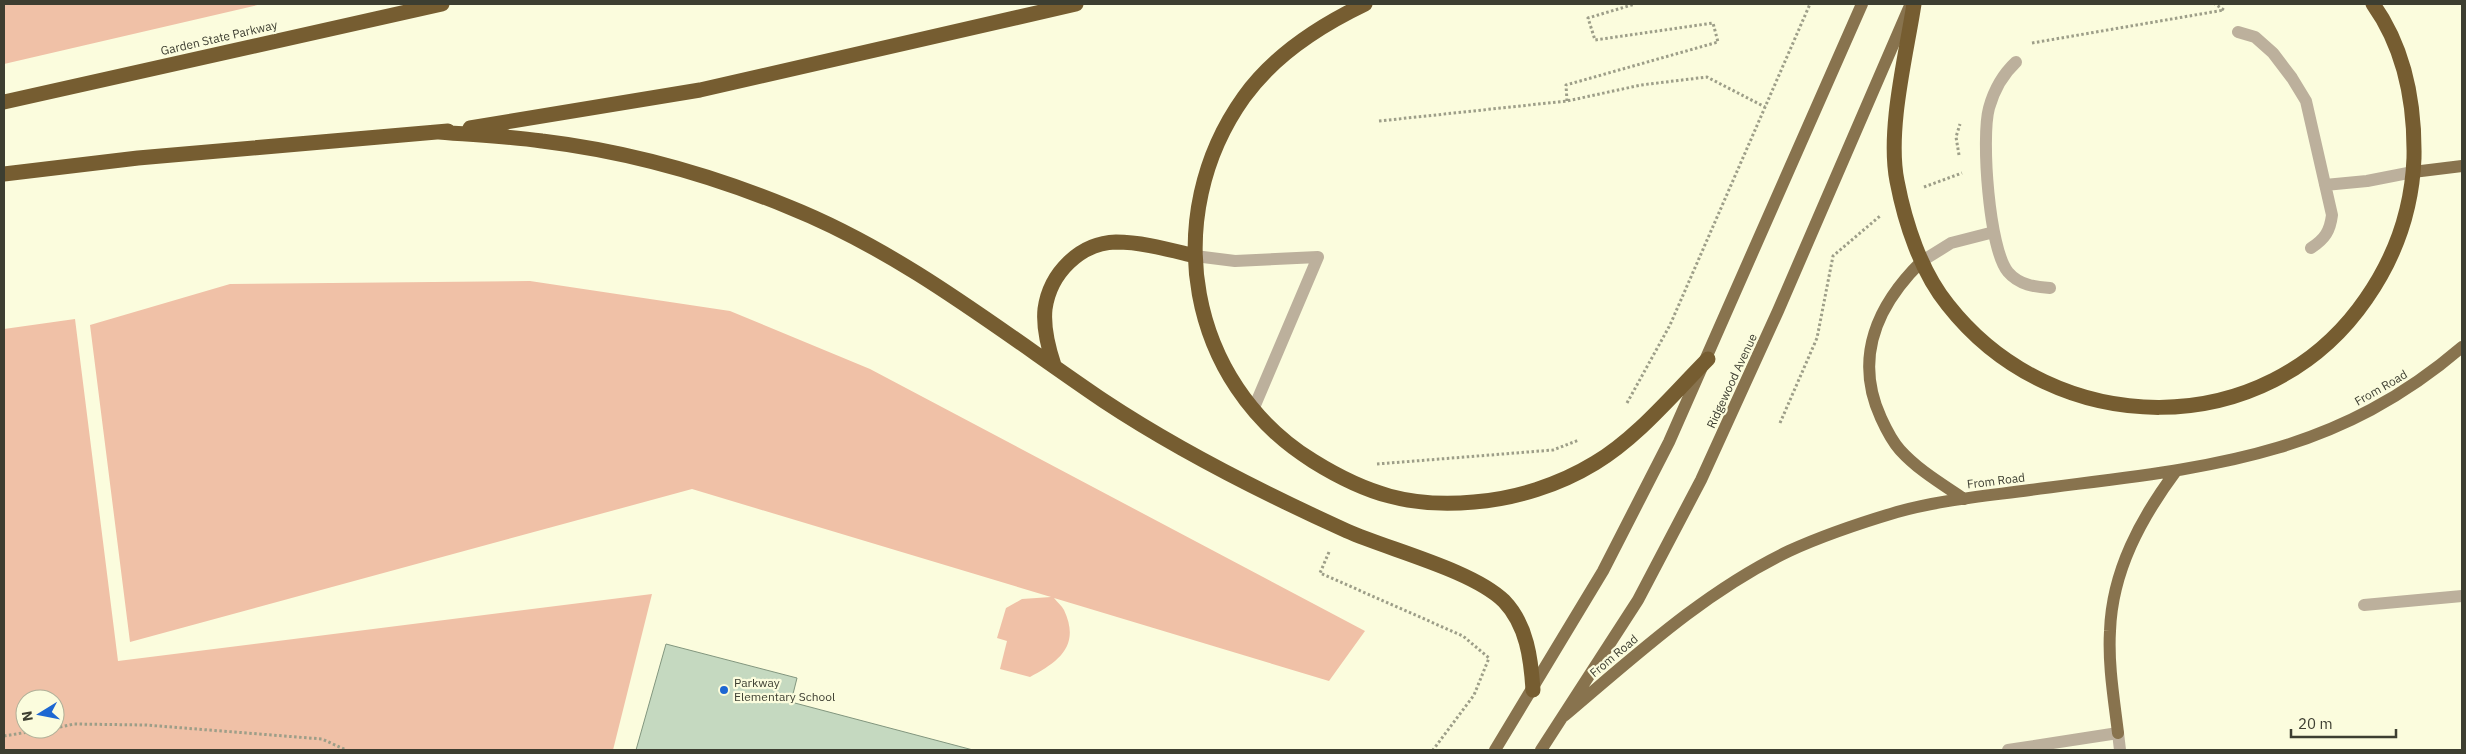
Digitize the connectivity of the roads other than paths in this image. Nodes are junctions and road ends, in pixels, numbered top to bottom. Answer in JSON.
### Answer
{"nodes":[{"id":1,"x":442,"y":4,"type":"edge"},
{"id":2,"x":1076,"y":4,"type":"edge"},
{"id":3,"x":1364,"y":4,"type":"edge"},
{"id":4,"x":1862,"y":4,"type":"edge"},
{"id":5,"x":1913,"y":4,"type":"edge"},
{"id":6,"x":2373,"y":4,"type":"edge"},
{"id":7,"x":2238,"y":32,"type":"dead end"},
{"id":8,"x":2016,"y":62,"type":"dead end"},
{"id":9,"x":4,"y":102,"type":"edge"},
{"id":10,"x":439,"y":132,"type":"junction"},
{"id":11,"x":2462,"y":166,"type":"edge"},
{"id":12,"x":2413,"y":172,"type":"junction"},
{"id":13,"x":4,"y":174,"type":"edge"},
{"id":14,"x":2324,"y":185,"type":"junction"},
{"id":15,"x":1994,"y":232,"type":"junction"},
{"id":16,"x":2311,"y":248,"type":"dead end"},
{"id":17,"x":1195,"y":256,"type":"junction"},
{"id":18,"x":1922,"y":260,"type":"junction"},
{"id":19,"x":2050,"y":288,"type":"dead end"},
{"id":20,"x":2462,"y":347,"type":"edge"},
{"id":21,"x":1708,"y":359,"type":"junction"},
{"id":22,"x":1054,"y":365,"type":"junction"},
{"id":23,"x":1253,"y":410,"type":"junction"},
{"id":24,"x":2176,"y":471,"type":"junction"},
{"id":25,"x":1964,"y":499,"type":"junction"},
{"id":26,"x":2462,"y":596,"type":"edge"},
{"id":27,"x":2364,"y":605,"type":"dead end"},
{"id":28,"x":1533,"y":690,"type":"junction"},
{"id":29,"x":1564,"y":716,"type":"junction"},
{"id":30,"x":2118,"y":733,"type":"junction"},
{"id":31,"x":1495,"y":750,"type":"edge"},
{"id":32,"x":1541,"y":750,"type":"edge"},
{"id":33,"x":2008,"y":750,"type":"edge"},
{"id":34,"x":2120,"y":750,"type":"edge"}],
"edges":[{"from":1,"to":9,"type":"highway","name":"Garden State Parkway"},
{"from":2,"to":10,"type":"highway"},
{"from":3,"to":17,"type":"highway"},
{"from":4,"to":21,"type":"main road"},
{"from":5,"to":18,"type":"highway"},
{"from":5,"to":29,"type":"main road","name":"Ridgewood Avenue"},
{"from":6,"to":12,"type":"highway"},
{"from":7,"to":14,"type":"lane"},
{"from":8,"to":15,"type":"lane"},
{"from":10,"to":13,"type":"highway"},
{"from":10,"to":22,"type":"highway"},
{"from":11,"to":12,"type":"main road"},
{"from":12,"to":14,"type":"lane"},
{"from":12,"to":18,"type":"highway"},
{"from":14,"to":16,"type":"lane"},
{"from":15,"to":18,"type":"lane"},
{"from":15,"to":19,"type":"lane"},
{"from":17,"to":22,"type":"highway"},
{"from":17,"to":23,"type":"highway"},
{"from":17,"to":23,"type":"lane"},
{"from":18,"to":25,"type":"main road"},
{"from":20,"to":24,"type":"main road","name":"From Road"},
{"from":21,"to":23,"type":"highway"},
{"from":21,"to":28,"type":"main road"},
{"from":22,"to":28,"type":"highway"},
{"from":24,"to":25,"type":"main road","name":"From Road"},
{"from":24,"to":30,"type":"main road"},
{"from":25,"to":29,"type":"main road","name":"From Road"},
{"from":26,"to":27,"type":"lane"},
{"from":28,"to":31,"type":"main road"},
{"from":29,"to":32,"type":"main road","name":"Ridgewood Avenue"},
{"from":30,"to":33,"type":"lane"},
{"from":30,"to":34,"type":"lane"}]}
